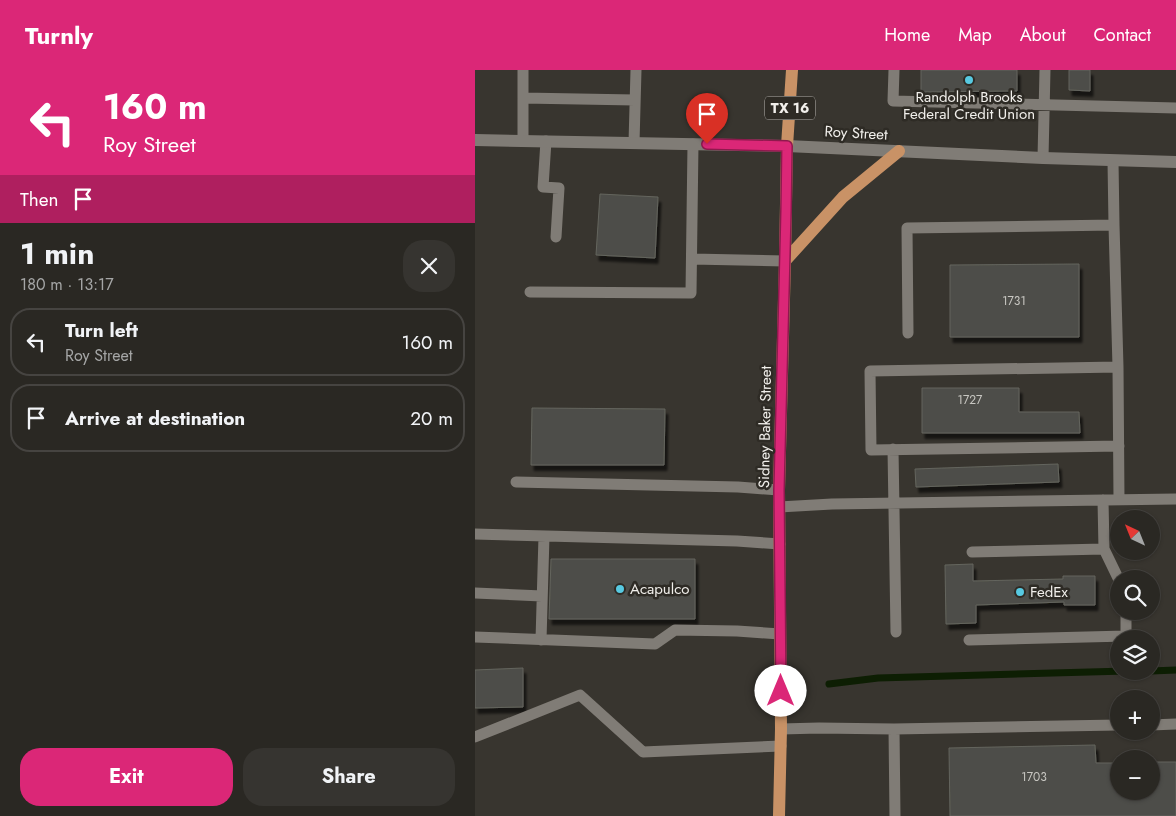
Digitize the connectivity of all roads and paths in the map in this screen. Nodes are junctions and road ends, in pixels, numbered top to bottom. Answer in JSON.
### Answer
{"nodes":[{"id":1,"x":523,"y":70,"type":"edge"},
{"id":2,"x":636,"y":70,"type":"edge"},
{"id":3,"x":793,"y":70,"type":"edge"},
{"id":4,"x":894,"y":70,"type":"edge"},
{"id":5,"x":1045,"y":70,"type":"edge"},
{"id":6,"x":523,"y":98,"type":"junction"},
{"id":7,"x":635,"y":100,"type":"junction"},
{"id":8,"x":1044,"y":105,"type":"junction"},
{"id":9,"x":1176,"y":108,"type":"edge"},
{"id":10,"x":475,"y":140,"type":"edge"},
{"id":11,"x":523,"y":141,"type":"junction"},
{"id":12,"x":546,"y":141,"type":"junction"},
{"id":13,"x":634,"y":142,"type":"junction"},
{"id":14,"x":693,"y":144,"type":"junction"},
{"id":15,"x":787,"y":146,"type":"junction"},
{"id":16,"x":899,"y":151,"type":"junction"},
{"id":17,"x":1043,"y":158,"type":"junction"},
{"id":18,"x":1113,"y":161,"type":"junction"},
{"id":19,"x":1176,"y":162,"type":"edge"},
{"id":20,"x":1114,"y":225,"type":"junction"},
{"id":21,"x":556,"y":237,"type":"dead end"},
{"id":22,"x":692,"y":259,"type":"junction"},
{"id":23,"x":785,"y":261,"type":"junction"},
{"id":24,"x":530,"y":292,"type":"dead end"},
{"id":25,"x":908,"y":333,"type":"dead end"},
{"id":26,"x":1118,"y":367,"type":"junction"},
{"id":27,"x":1119,"y":446,"type":"junction"},
{"id":28,"x":893,"y":449,"type":"junction"},
{"id":29,"x":516,"y":482,"type":"dead end"},
{"id":30,"x":779,"y":490,"type":"junction"},
{"id":31,"x":1176,"y":499,"type":"edge"},
{"id":32,"x":1103,"y":500,"type":"junction"},
{"id":33,"x":1119,"y":500,"type":"junction"},
{"id":34,"x":893,"y":503,"type":"junction"},
{"id":35,"x":779,"y":507,"type":"junction"},
{"id":36,"x":475,"y":534,"type":"edge"},
{"id":37,"x":544,"y":536,"type":"junction"},
{"id":38,"x":780,"y":544,"type":"junction"},
{"id":39,"x":1104,"y":549,"type":"junction"},
{"id":40,"x":972,"y":552,"type":"dead end"},
{"id":41,"x":1114,"y":570,"type":"edge"},
{"id":42,"x":475,"y":593,"type":"edge"},
{"id":43,"x":542,"y":596,"type":"junction"},
{"id":44,"x":1126,"y":620,"type":"edge"},
{"id":45,"x":896,"y":632,"type":"dead end"},
{"id":46,"x":780,"y":634,"type":"junction"},
{"id":47,"x":475,"y":637,"type":"edge"},
{"id":48,"x":541,"y":640,"type":"junction"},
{"id":49,"x":969,"y":640,"type":"dead end"},
{"id":50,"x":1176,"y":724,"type":"edge"},
{"id":51,"x":1110,"y":725,"type":"edge"},
{"id":52,"x":1160,"y":725,"type":"edge"},
{"id":53,"x":781,"y":729,"type":"junction"},
{"id":54,"x":894,"y":729,"type":"junction"},
{"id":55,"x":475,"y":737,"type":"edge"},
{"id":56,"x":781,"y":746,"type":"junction"},
{"id":57,"x":779,"y":816,"type":"edge"},
{"id":58,"x":895,"y":816,"type":"edge"}],
"edges":[{"from":1,"to":6,"type":"lane"},
{"from":2,"to":7,"type":"lane"},
{"from":3,"to":15,"type":"main road","name":"Sidney Baker Street","number":"TX 16"},
{"from":4,"to":8,"type":"lane"},
{"from":5,"to":8,"type":"lane"},
{"from":6,"to":7,"type":"lane"},
{"from":6,"to":11,"type":"lane"},
{"from":7,"to":13,"type":"lane"},
{"from":8,"to":9,"type":"lane"},
{"from":8,"to":17,"type":"lane"},
{"from":10,"to":11,"type":"street","name":"Roy Street"},
{"from":11,"to":12,"type":"street","name":"Roy Street"},
{"from":12,"to":13,"type":"street","name":"Roy Street"},
{"from":12,"to":21,"type":"lane"},
{"from":13,"to":14,"type":"street","name":"Roy Street"},
{"from":14,"to":15,"type":"street","name":"Roy Street"},
{"from":14,"to":22,"type":"lane"},
{"from":15,"to":16,"type":"street","name":"Roy Street"},
{"from":15,"to":23,"type":"main road","name":"Sidney Baker Street","number":"TX 16"},
{"from":16,"to":17,"type":"street","name":"Roy Street"},
{"from":16,"to":23,"type":"main road"},
{"from":17,"to":18,"type":"street","name":"Roy Street"},
{"from":18,"to":19,"type":"street","name":"Roy Street"},
{"from":18,"to":20,"type":"lane"},
{"from":20,"to":25,"type":"lane"},
{"from":20,"to":26,"type":"lane"},
{"from":22,"to":23,"type":"lane"},
{"from":22,"to":24,"type":"lane"},
{"from":23,"to":30,"type":"main road","name":"Sidney Baker Street","number":"TX 16"},
{"from":26,"to":27,"type":"lane"},
{"from":26,"to":28,"type":"lane"},
{"from":27,"to":28,"type":"lane"},
{"from":27,"to":33,"type":"lane"},
{"from":28,"to":34,"type":"lane"},
{"from":29,"to":30,"type":"lane"},
{"from":30,"to":35,"type":"main road","name":"Sidney Baker Street","number":"TX 16"},
{"from":31,"to":33,"type":"lane"},
{"from":32,"to":33,"type":"lane"},
{"from":32,"to":34,"type":"lane"},
{"from":32,"to":39,"type":"lane"},
{"from":34,"to":35,"type":"lane"},
{"from":34,"to":45,"type":"lane"},
{"from":35,"to":38,"type":"main road","name":"Sidney Baker Street","number":"TX 16"},
{"from":36,"to":37,"type":"lane"},
{"from":37,"to":38,"type":"lane"},
{"from":37,"to":43,"type":"lane"},
{"from":38,"to":46,"type":"main road","name":"Sidney Baker Street","number":"TX 16"},
{"from":39,"to":40,"type":"lane"},
{"from":39,"to":41,"type":"lane"},
{"from":42,"to":43,"type":"lane"},
{"from":43,"to":48,"type":"lane"},
{"from":44,"to":49,"type":"lane"},
{"from":46,"to":48,"type":"lane"},
{"from":46,"to":53,"type":"main road","name":"Sidney Baker Street","number":"TX 16"},
{"from":47,"to":48,"type":"lane"},
{"from":50,"to":52,"type":"lane"},
{"from":51,"to":54,"type":"lane"},
{"from":53,"to":54,"type":"lane"},
{"from":53,"to":56,"type":"main road","name":"Sidney Baker Street","number":"TX 16"},
{"from":54,"to":58,"type":"lane"},
{"from":55,"to":56,"type":"lane"},
{"from":56,"to":57,"type":"main road","name":"Sidney Baker Street","number":"TX 16"}]}
